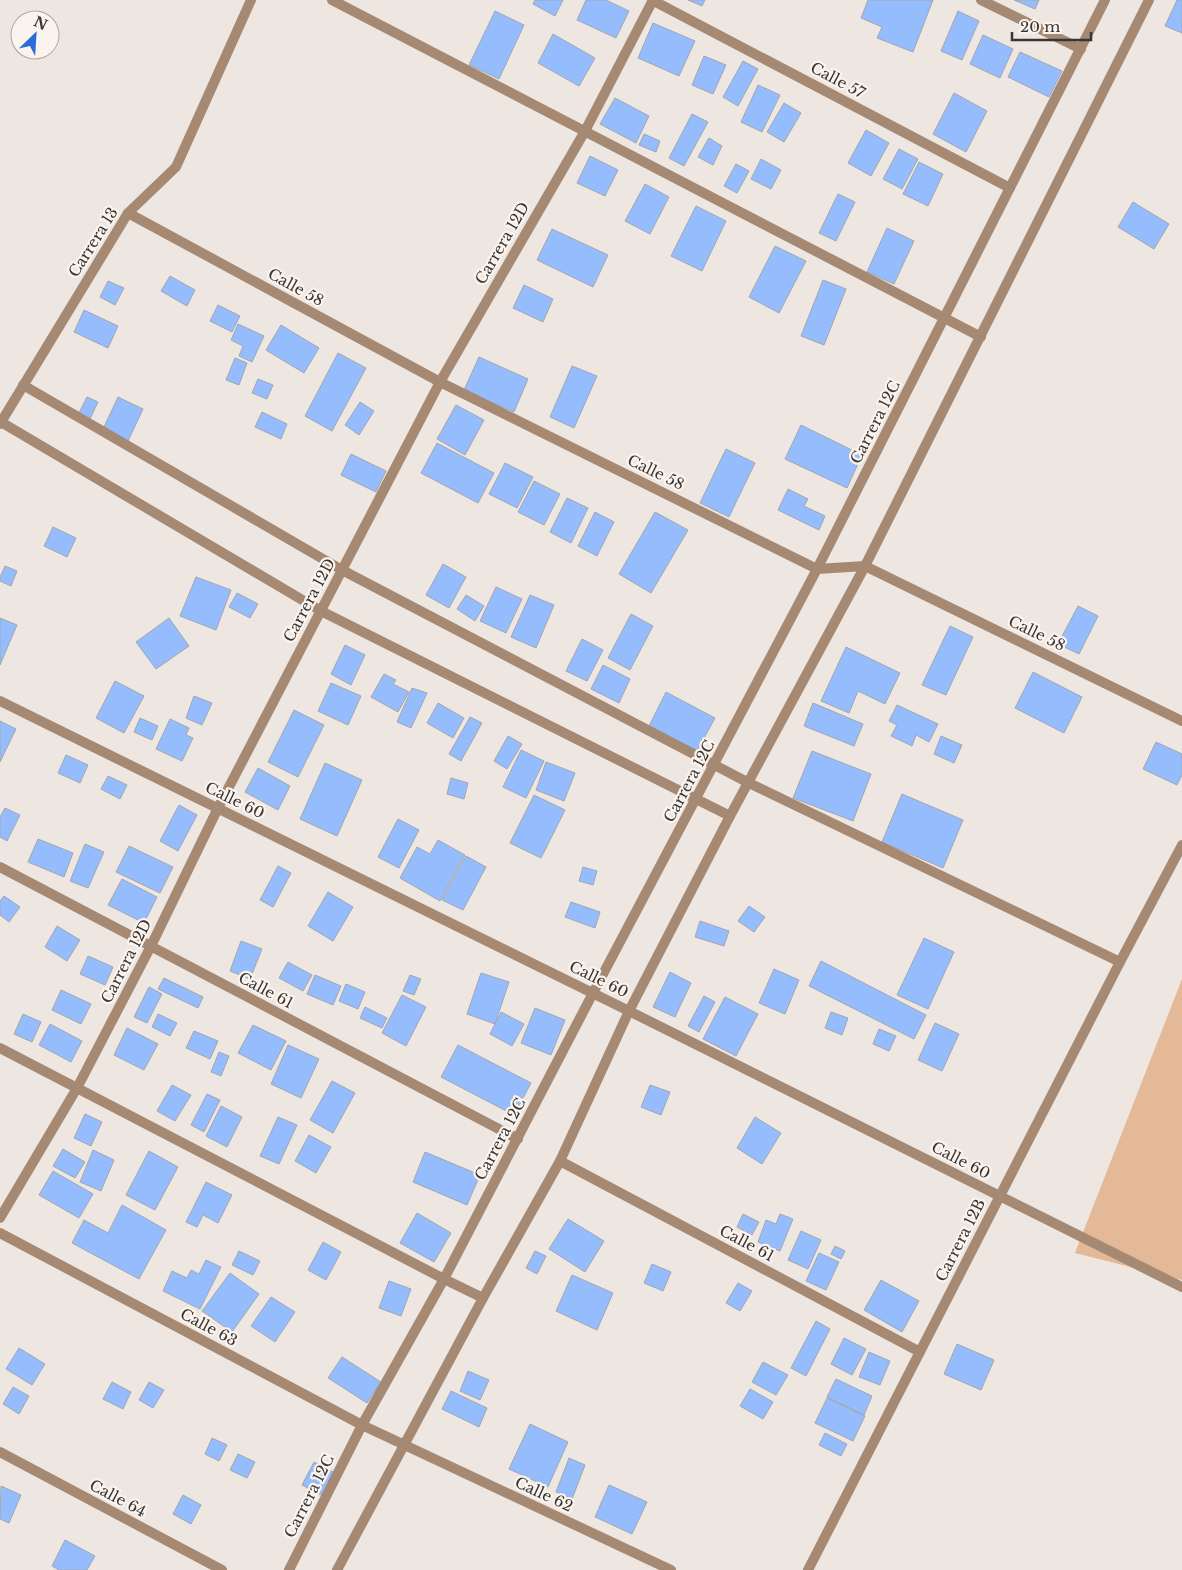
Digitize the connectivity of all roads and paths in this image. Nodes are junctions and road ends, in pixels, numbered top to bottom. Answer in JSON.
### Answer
{"nodes":[{"id":1,"x":250,"y":0,"type":"edge"},
{"id":2,"x":332,"y":0,"type":"edge"},
{"id":3,"x":653,"y":0,"type":"edge"},
{"id":4,"x":981,"y":0,"type":"edge"},
{"id":5,"x":1105,"y":0,"type":"edge"},
{"id":6,"x":1150,"y":0,"type":"edge"},
{"id":7,"x":1081,"y":50,"type":"junction"},
{"id":8,"x":584,"y":131,"type":"junction"},
{"id":9,"x":1010,"y":188,"type":"junction"},
{"id":10,"x":128,"y":212,"type":"junction"},
{"id":11,"x":944,"y":317,"type":"junction"},
{"id":12,"x":981,"y":337,"type":"junction"},
{"id":13,"x":440,"y":382,"type":"junction"},
{"id":14,"x":23,"y":385,"type":"junction"},
{"id":15,"x":1,"y":423,"type":"edge"},
{"id":16,"x":866,"y":566,"type":"junction"},
{"id":17,"x":818,"y":569,"type":"junction"},
{"id":18,"x":342,"y":570,"type":"junction"},
{"id":19,"x":321,"y":611,"type":"junction"},
{"id":20,"x":0,"y":701,"type":"edge"},
{"id":21,"x":1182,"y":721,"type":"edge"},
{"id":22,"x":714,"y":765,"type":"junction"},
{"id":23,"x":749,"y":783,"type":"junction"},
{"id":24,"x":696,"y":799,"type":"junction"},
{"id":25,"x":218,"y":808,"type":"junction"},
{"id":26,"x":730,"y":816,"type":"junction"},
{"id":27,"x":1182,"y":845,"type":"edge"},
{"id":28,"x":0,"y":867,"type":"edge"},
{"id":29,"x":151,"y":946,"type":"junction"},
{"id":30,"x":1120,"y":962,"type":"junction"},
{"id":31,"x":593,"y":993,"type":"junction"},
{"id":32,"x":629,"y":1011,"type":"junction"},
{"id":33,"x":0,"y":1048,"type":"edge"},
{"id":34,"x":77,"y":1088,"type":"junction"},
{"id":35,"x":518,"y":1138,"type":"junction"},
{"id":36,"x":560,"y":1161,"type":"junction"},
{"id":37,"x":999,"y":1196,"type":"junction"},
{"id":38,"x":0,"y":1218,"type":"edge"},
{"id":39,"x":0,"y":1233,"type":"edge"},
{"id":40,"x":444,"y":1279,"type":"junction"},
{"id":41,"x":1182,"y":1287,"type":"edge"},
{"id":42,"x":484,"y":1298,"type":"junction"},
{"id":43,"x":920,"y":1352,"type":"junction"},
{"id":44,"x":362,"y":1425,"type":"junction"},
{"id":45,"x":404,"y":1445,"type":"junction"},
{"id":46,"x":0,"y":1452,"type":"edge"},
{"id":47,"x":222,"y":1570,"type":"edge"},
{"id":48,"x":289,"y":1570,"type":"edge"},
{"id":49,"x":337,"y":1570,"type":"edge"},
{"id":50,"x":671,"y":1570,"type":"edge"},
{"id":51,"x":808,"y":1570,"type":"edge"}],
"edges":[{"from":1,"to":10,"type":"street","name":"Carrera 13"},
{"from":2,"to":8,"type":"street"},
{"from":3,"to":8,"type":"street","name":"Carrera 12D"},
{"from":3,"to":9,"type":"street","name":"Calle 57"},
{"from":4,"to":7,"type":"street"},
{"from":5,"to":7,"type":"street","name":"Carrera 12C"},
{"from":6,"to":12,"type":"street"},
{"from":7,"to":9,"type":"street","name":"Carrera 12C"},
{"from":8,"to":11,"type":"street"},
{"from":8,"to":13,"type":"street","name":"Carrera 12D"},
{"from":9,"to":11,"type":"street","name":"Carrera 12C"},
{"from":10,"to":13,"type":"street","name":"Calle 58"},
{"from":10,"to":14,"type":"street","name":"Carrera 13"},
{"from":11,"to":12,"type":"street"},
{"from":11,"to":17,"type":"street","name":"Carrera 12C"},
{"from":12,"to":16,"type":"street"},
{"from":13,"to":17,"type":"street","name":"Calle 58"},
{"from":13,"to":18,"type":"street","name":"Carrera 12D"},
{"from":14,"to":15,"type":"street","name":"Carrera 13"},
{"from":14,"to":18,"type":"street"},
{"from":15,"to":19,"type":"street"},
{"from":16,"to":17,"type":"street","name":"Calle 58"},
{"from":16,"to":21,"type":"street","name":"Calle 58"},
{"from":16,"to":23,"type":"street"},
{"from":17,"to":22,"type":"street","name":"Carrera 12C"},
{"from":18,"to":19,"type":"street","name":"Carrera 12D"},
{"from":18,"to":22,"type":"street"},
{"from":19,"to":24,"type":"street"},
{"from":19,"to":25,"type":"street","name":"Carrera 12D"},
{"from":20,"to":25,"type":"street","name":"Calle 60"},
{"from":22,"to":23,"type":"street"},
{"from":22,"to":24,"type":"street","name":"Carrera 12C"},
{"from":23,"to":26,"type":"street"},
{"from":23,"to":30,"type":"street"},
{"from":24,"to":26,"type":"street"},
{"from":24,"to":31,"type":"street","name":"Carrera 12C"},
{"from":25,"to":29,"type":"street","name":"Carrera 12D"},
{"from":25,"to":31,"type":"street","name":"Calle 60"},
{"from":26,"to":32,"type":"street"},
{"from":27,"to":30,"type":"street","name":"Carrera 12B"},
{"from":28,"to":29,"type":"street","name":"Calle 61"},
{"from":29,"to":34,"type":"street","name":"Carrera 12D"},
{"from":29,"to":35,"type":"street","name":"Calle 61"},
{"from":30,"to":37,"type":"street","name":"Carrera 12B"},
{"from":31,"to":32,"type":"street","name":"Calle 60"},
{"from":31,"to":35,"type":"street","name":"Carrera 12C"},
{"from":32,"to":36,"type":"street"},
{"from":32,"to":37,"type":"street","name":"Calle 60"},
{"from":33,"to":34,"type":"street"},
{"from":34,"to":38,"type":"street","name":"Carrera 12D"},
{"from":34,"to":40,"type":"street"},
{"from":35,"to":40,"type":"street","name":"Carrera 12C"},
{"from":36,"to":42,"type":"street"},
{"from":36,"to":43,"type":"street","name":"Calle 61"},
{"from":37,"to":41,"type":"street","name":"Calle 60"},
{"from":37,"to":43,"type":"street","name":"Carrera 12B"},
{"from":39,"to":44,"type":"street","name":"Calle 63"},
{"from":40,"to":42,"type":"street"},
{"from":40,"to":44,"type":"street","name":"Carrera 12C"},
{"from":42,"to":45,"type":"street"},
{"from":43,"to":51,"type":"street","name":"Carrera 12B"},
{"from":44,"to":45,"type":"street","name":"Calle 63"},
{"from":44,"to":48,"type":"street","name":"Carrera 12C"},
{"from":45,"to":49,"type":"street"},
{"from":45,"to":50,"type":"street","name":"Calle 62"},
{"from":46,"to":47,"type":"street","name":"Calle 64"}]}
